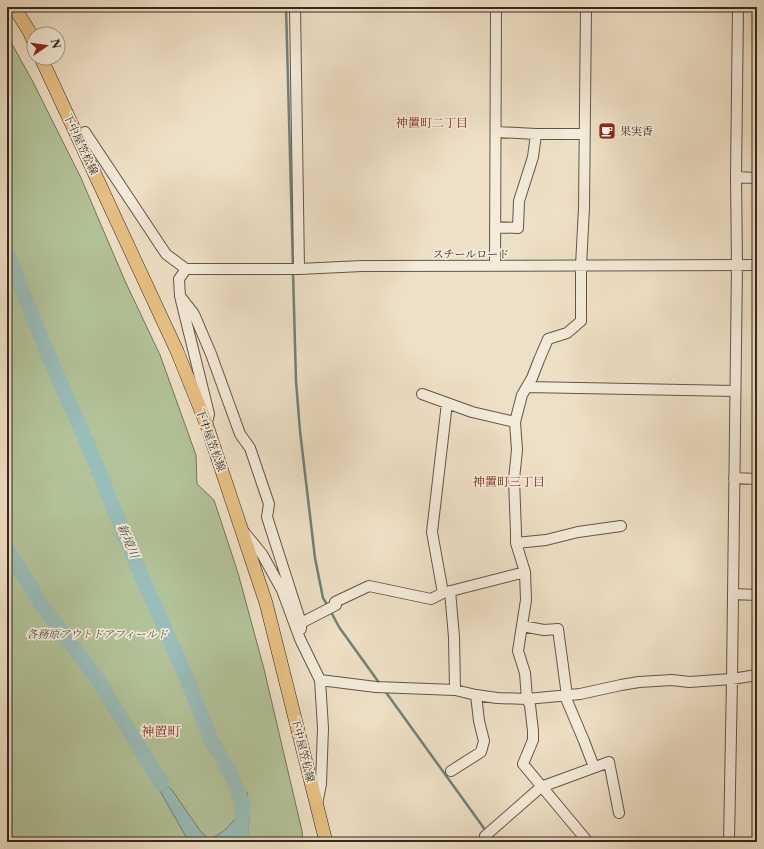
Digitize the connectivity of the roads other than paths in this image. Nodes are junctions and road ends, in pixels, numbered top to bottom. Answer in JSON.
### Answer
{"nodes":[{"id":1,"x":14,"y":7,"type":"edge"},
{"id":2,"x":295,"y":7,"type":"edge"},
{"id":3,"x":496,"y":7,"type":"edge"},
{"id":4,"x":586,"y":7,"type":"edge"},
{"id":5,"x":738,"y":7,"type":"edge"},
{"id":6,"x":26,"y":26,"type":"edge"},
{"id":7,"x":45,"y":66,"type":"edge"},
{"id":8,"x":80,"y":131,"type":"junction"},
{"id":9,"x":496,"y":132,"type":"junction"},
{"id":10,"x":536,"y":134,"type":"junction"},
{"id":11,"x":584,"y":134,"type":"junction"},
{"id":12,"x":736,"y":177,"type":"junction"},
{"id":13,"x":757,"y":178,"type":"edge"},
{"id":14,"x":495,"y":226,"type":"junction"},
{"id":15,"x":737,"y":264,"type":"junction"},
{"id":16,"x":495,"y":265,"type":"junction"},
{"id":17,"x":757,"y":265,"type":"edge"},
{"id":18,"x":581,"y":266,"type":"junction"},
{"id":19,"x":186,"y":269,"type":"junction"},
{"id":20,"x":294,"y":269,"type":"junction"},
{"id":21,"x":180,"y":296,"type":"junction"},
{"id":22,"x":527,"y":387,"type":"junction"},
{"id":23,"x":735,"y":391,"type":"junction"},
{"id":24,"x":422,"y":394,"type":"dead end"},
{"id":25,"x":447,"y":403,"type":"junction"},
{"id":26,"x":515,"y":422,"type":"junction"},
{"id":27,"x":206,"y":423,"type":"junction"},
{"id":28,"x":734,"y":478,"type":"junction"},
{"id":29,"x":757,"y":479,"type":"edge"},
{"id":30,"x":621,"y":526,"type":"dead end"},
{"id":31,"x":242,"y":530,"type":"junction"},
{"id":32,"x":516,"y":543,"type":"junction"},
{"id":33,"x":525,"y":572,"type":"junction"},
{"id":34,"x":447,"y":592,"type":"junction"},
{"id":35,"x":733,"y":594,"type":"junction"},
{"id":36,"x":757,"y":595,"type":"edge"},
{"id":37,"x":301,"y":623,"type":"junction"},
{"id":38,"x":522,"y":626,"type":"junction"},
{"id":39,"x":300,"y":638,"type":"junction"},
{"id":40,"x":757,"y":675,"type":"edge"},
{"id":41,"x":732,"y":679,"type":"junction"},
{"id":42,"x":320,"y":680,"type":"junction"},
{"id":43,"x":455,"y":690,"type":"junction"},
{"id":44,"x":476,"y":695,"type":"junction"},
{"id":45,"x":566,"y":696,"type":"junction"},
{"id":46,"x":527,"y":699,"type":"junction"},
{"id":47,"x":594,"y":767,"type":"junction"},
{"id":48,"x":451,"y":771,"type":"dead end"},
{"id":49,"x":541,"y":787,"type":"junction"},
{"id":50,"x":317,"y":806,"type":"junction"},
{"id":51,"x":619,"y":813,"type":"dead end"},
{"id":52,"x":487,"y":834,"type":"dead end"},
{"id":53,"x":326,"y":842,"type":"edge"},
{"id":54,"x":588,"y":842,"type":"edge"},
{"id":55,"x":729,"y":842,"type":"edge"}],
"edges":[{"from":1,"to":6,"type":"main road"},
{"from":2,"to":20,"type":"street"},
{"from":3,"to":9,"type":"street"},
{"from":4,"to":11,"type":"street"},
{"from":5,"to":12,"type":"street"},
{"from":7,"to":8,"type":"main road","name":"下中屋笠松線"},
{"from":8,"to":19,"type":"street"},
{"from":8,"to":27,"type":"main road","name":"下中屋笠松線"},
{"from":9,"to":10,"type":"street"},
{"from":9,"to":14,"type":"street"},
{"from":10,"to":11,"type":"street"},
{"from":10,"to":14,"type":"street"},
{"from":11,"to":18,"type":"street"},
{"from":12,"to":13,"type":"street"},
{"from":12,"to":15,"type":"street"},
{"from":14,"to":16,"type":"street"},
{"from":15,"to":17,"type":"street","name":"スチールロード"},
{"from":15,"to":18,"type":"street","name":"スチールロード"},
{"from":15,"to":23,"type":"street"},
{"from":16,"to":18,"type":"street","name":"スチールロード"},
{"from":16,"to":20,"type":"street","name":"スチールロード"},
{"from":18,"to":22,"type":"street"},
{"from":19,"to":20,"type":"street","name":"スチールロード"},
{"from":19,"to":21,"type":"street"},
{"from":21,"to":27,"type":"street"},
{"from":21,"to":37,"type":"street"},
{"from":22,"to":23,"type":"street"},
{"from":22,"to":26,"type":"street"},
{"from":23,"to":28,"type":"street"},
{"from":24,"to":25,"type":"street"},
{"from":25,"to":26,"type":"street"},
{"from":25,"to":34,"type":"street"},
{"from":26,"to":32,"type":"street"},
{"from":27,"to":31,"type":"main road","name":"下中屋笠松線"},
{"from":28,"to":29,"type":"street"},
{"from":28,"to":35,"type":"street"},
{"from":30,"to":32,"type":"street"},
{"from":31,"to":39,"type":"street"},
{"from":31,"to":50,"type":"main road","name":"下中屋笠松線"},
{"from":32,"to":33,"type":"street"},
{"from":33,"to":34,"type":"street"},
{"from":33,"to":38,"type":"street"},
{"from":34,"to":37,"type":"street"},
{"from":34,"to":43,"type":"street"},
{"from":35,"to":36,"type":"street"},
{"from":35,"to":41,"type":"street"},
{"from":37,"to":39,"type":"street"},
{"from":38,"to":45,"type":"street"},
{"from":38,"to":46,"type":"street"},
{"from":39,"to":42,"type":"street"},
{"from":40,"to":41,"type":"street"},
{"from":41,"to":45,"type":"street"},
{"from":41,"to":55,"type":"street"},
{"from":42,"to":43,"type":"street"},
{"from":42,"to":50,"type":"street"},
{"from":43,"to":44,"type":"street"},
{"from":44,"to":46,"type":"street"},
{"from":44,"to":48,"type":"street"},
{"from":45,"to":46,"type":"street"},
{"from":45,"to":47,"type":"street"},
{"from":46,"to":49,"type":"street"},
{"from":47,"to":49,"type":"street"},
{"from":47,"to":51,"type":"street"},
{"from":49,"to":52,"type":"street"},
{"from":49,"to":54,"type":"street"},
{"from":50,"to":53,"type":"main road","name":"下中屋笠松線"}]}
